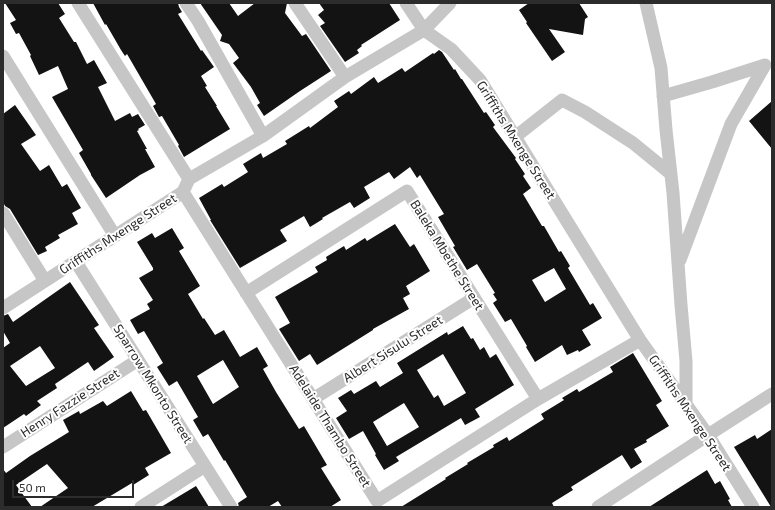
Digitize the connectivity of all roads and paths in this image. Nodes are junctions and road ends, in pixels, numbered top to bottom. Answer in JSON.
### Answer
{"nodes":[{"id":1,"x":78,"y":3,"type":"edge"},
{"id":2,"x":186,"y":3,"type":"edge"},
{"id":3,"x":295,"y":3,"type":"edge"},
{"id":4,"x":406,"y":3,"type":"edge"},
{"id":5,"x":450,"y":3,"type":"edge"},
{"id":6,"x":646,"y":3,"type":"edge"},
{"id":7,"x":424,"y":30,"type":"junction"},
{"id":8,"x":3,"y":56,"type":"edge"},
{"id":9,"x":344,"y":77,"type":"junction"},
{"id":10,"x":663,"y":96,"type":"junction"},
{"id":11,"x":263,"y":136,"type":"junction"},
{"id":12,"x":515,"y":137,"type":"junction"},
{"id":13,"x":671,"y":174,"type":"junction"},
{"id":14,"x":189,"y":179,"type":"junction"},
{"id":15,"x":183,"y":192,"type":"junction"},
{"id":16,"x":3,"y":213,"type":"edge"},
{"id":17,"x":115,"y":236,"type":"junction"},
{"id":18,"x":76,"y":262,"type":"junction"},
{"id":19,"x":678,"y":264,"type":"junction"},
{"id":20,"x":45,"y":281,"type":"junction"},
{"id":21,"x":246,"y":293,"type":"junction"},
{"id":22,"x":474,"y":298,"type":"junction"},
{"id":23,"x":3,"y":308,"type":"edge"},
{"id":24,"x":640,"y":340,"type":"junction"},
{"id":25,"x":138,"y":360,"type":"junction"},
{"id":26,"x":772,"y":394,"type":"edge"},
{"id":27,"x":313,"y":399,"type":"junction"},
{"id":28,"x":538,"y":399,"type":"junction"},
{"id":29,"x":686,"y":404,"type":"junction"},
{"id":30,"x":708,"y":435,"type":"junction"},
{"id":31,"x":3,"y":447,"type":"edge"},
{"id":32,"x":205,"y":466,"type":"junction"},
{"id":33,"x":141,"y":507,"type":"edge"},
{"id":34,"x":231,"y":507,"type":"edge"},
{"id":35,"x":598,"y":507,"type":"edge"},
{"id":36,"x":753,"y":507,"type":"edge"}],
"edges":[{"from":1,"to":14,"type":"street"},
{"from":2,"to":11,"type":"street"},
{"from":3,"to":9,"type":"street"},
{"from":4,"to":7,"type":"street"},
{"from":5,"to":7,"type":"street"},
{"from":6,"to":10,"type":"street"},
{"from":7,"to":9,"type":"street"},
{"from":7,"to":12,"type":"street","name":"Griffiths Mxenge Street"},
{"from":8,"to":17,"type":"street"},
{"from":9,"to":11,"type":"street"},
{"from":10,"to":13,"type":"street"},
{"from":10,"to":19,"type":"street"},
{"from":11,"to":14,"type":"street"},
{"from":12,"to":13,"type":"street"},
{"from":12,"to":24,"type":"street","name":"Griffiths Mxenge Street"},
{"from":13,"to":19,"type":"street"},
{"from":14,"to":15,"type":"street","name":"Griffiths Mxenge Street"},
{"from":15,"to":17,"type":"street","name":"Griffiths Mxenge Street"},
{"from":15,"to":21,"type":"street","name":"Adelaide Thambo Street"},
{"from":16,"to":20,"type":"street"},
{"from":17,"to":18,"type":"street","name":"Griffiths Mxenge Street"},
{"from":18,"to":20,"type":"street","name":"Griffiths Mxenge Street"},
{"from":18,"to":25,"type":"street","name":"Sparrow Mkonto Street"},
{"from":19,"to":29,"type":"street"},
{"from":20,"to":23,"type":"street","name":"Griffiths Mxenge Street"},
{"from":21,"to":22,"type":"street","name":"Baleka Mbethe Street"},
{"from":21,"to":27,"type":"street","name":"Adelaide Thambo Street"},
{"from":22,"to":27,"type":"street","name":"Albert Sisulu Street"},
{"from":22,"to":28,"type":"street","name":"Baleka Mbethe Street"},
{"from":24,"to":28,"type":"street","name":"Adelaide Thambo Street"},
{"from":24,"to":29,"type":"street","name":"Griffiths Mxenge Street"},
{"from":25,"to":31,"type":"street","name":"Henry Fazzie Street"},
{"from":25,"to":32,"type":"street","name":"Sparrow Mkonto Street"},
{"from":26,"to":30,"type":"street"},
{"from":27,"to":28,"type":"street","name":"Adelaide Thambo Street"},
{"from":29,"to":30,"type":"street","name":"Griffiths Mxenge Street"},
{"from":30,"to":35,"type":"street"},
{"from":30,"to":36,"type":"street","name":"Griffiths Mxenge Street"},
{"from":32,"to":33,"type":"street"},
{"from":32,"to":34,"type":"street","name":"Sparrow Mkonto Street"}]}
